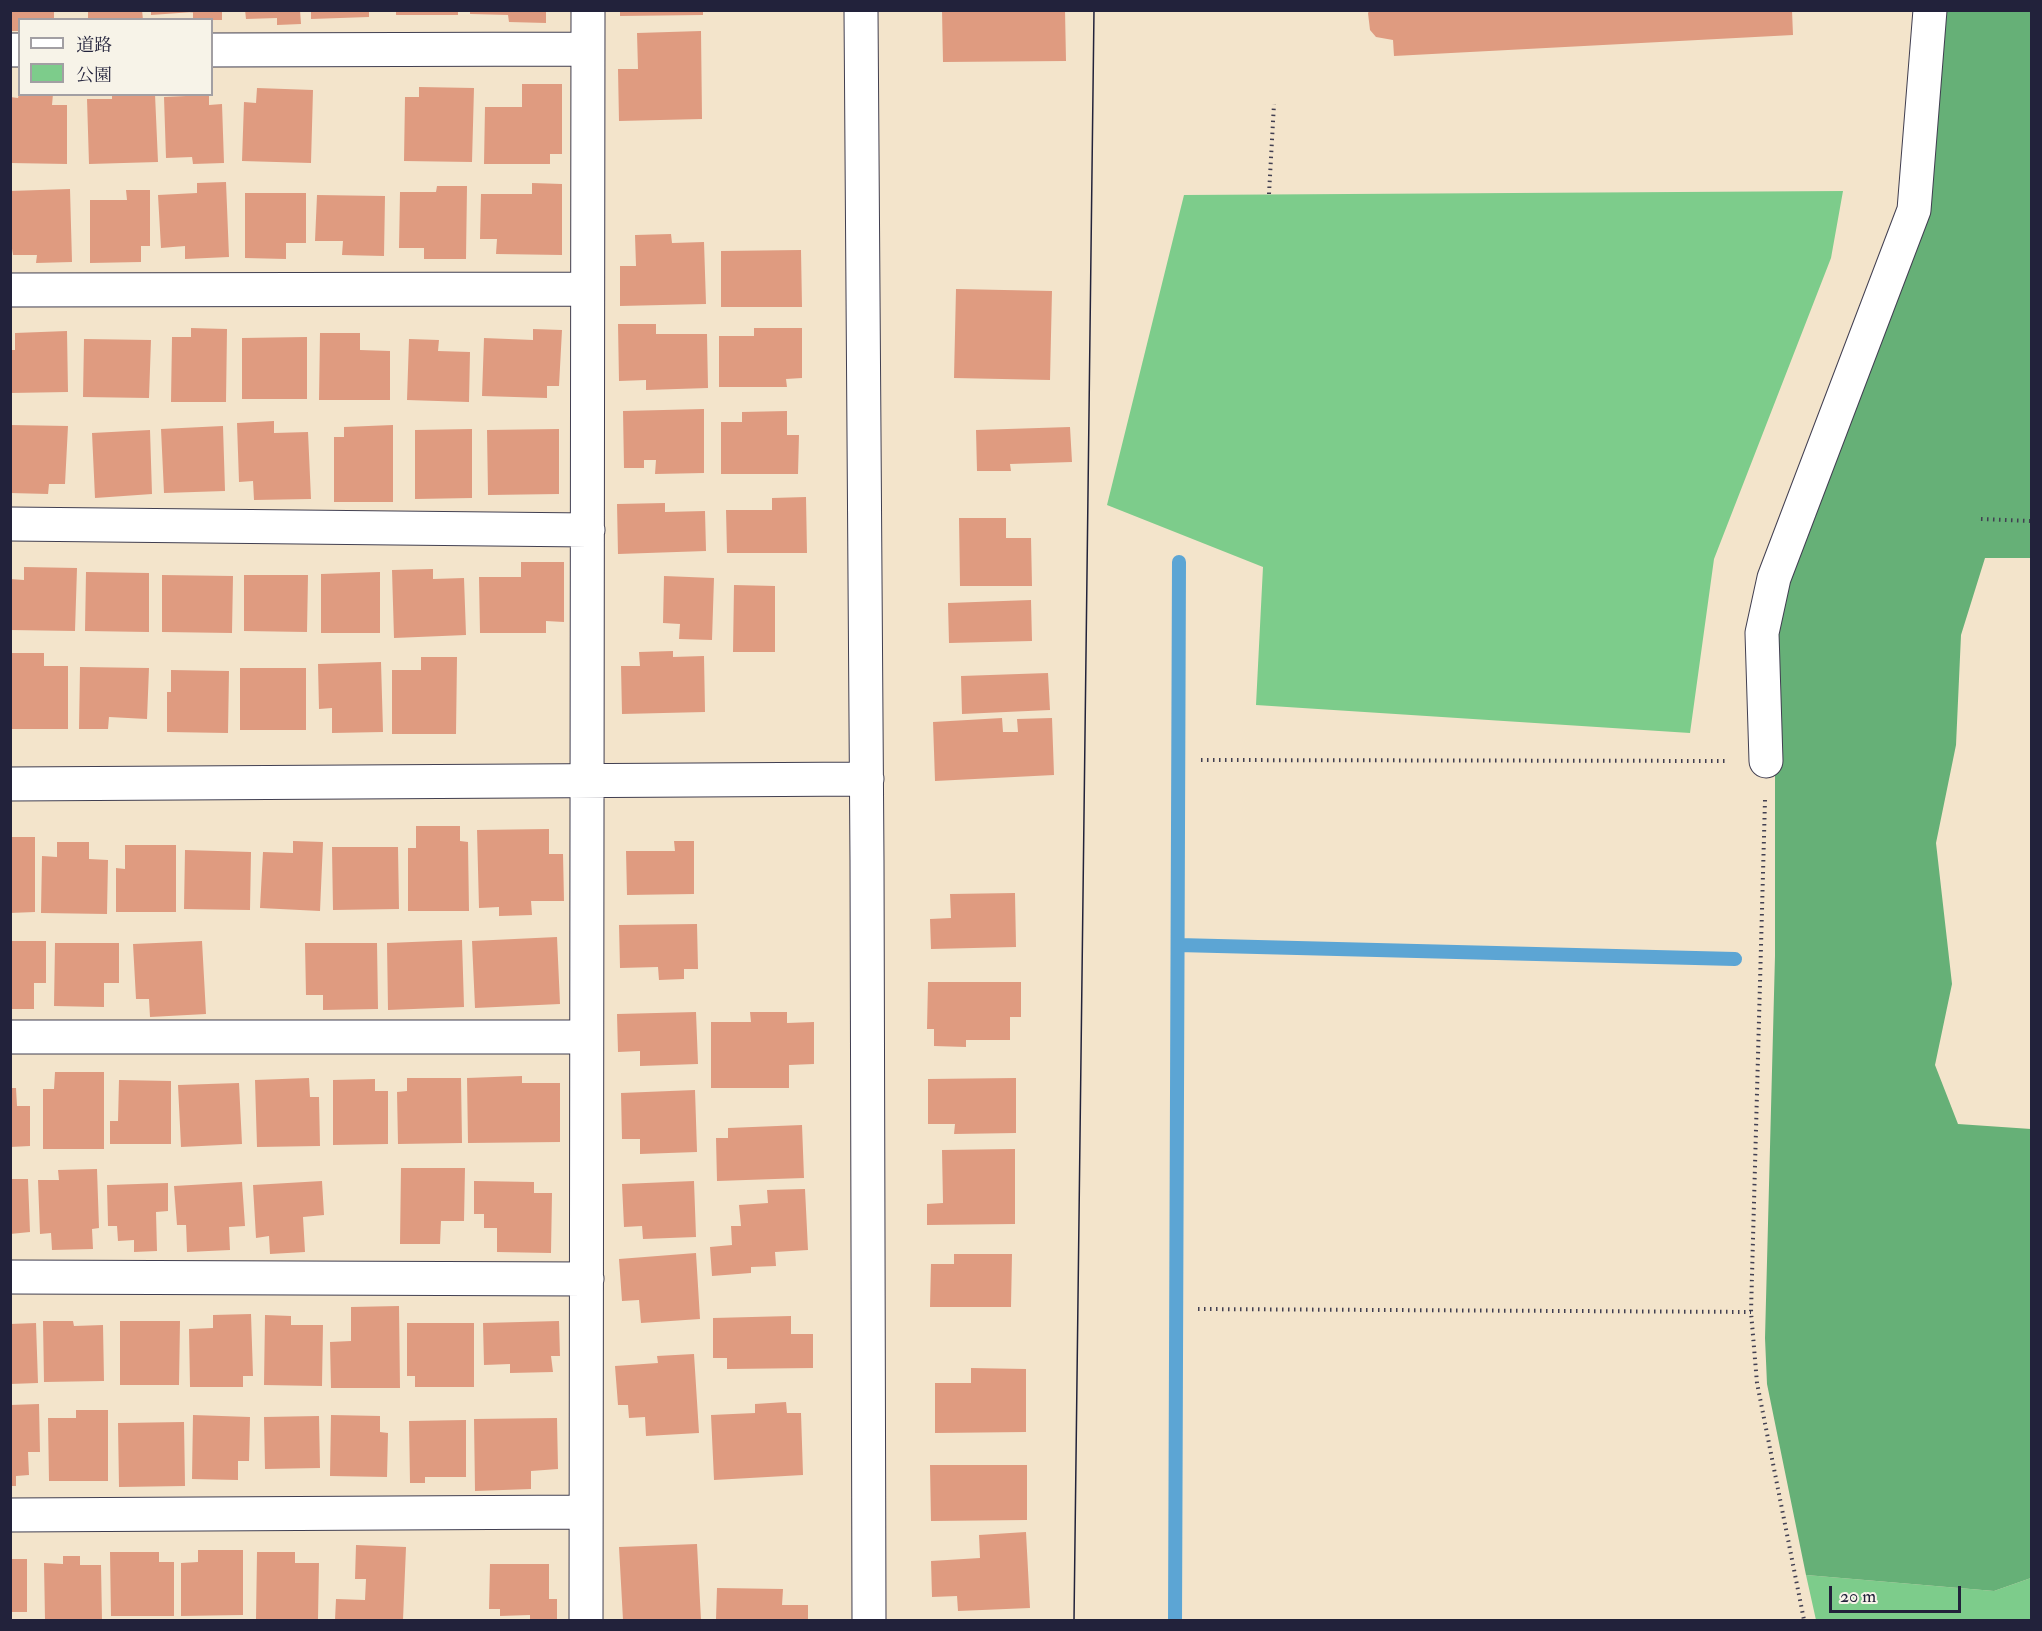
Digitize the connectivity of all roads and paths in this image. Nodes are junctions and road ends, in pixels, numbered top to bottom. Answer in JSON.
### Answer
{"nodes":[{"id":1,"x":588,"y":10,"type":"edge"},
{"id":2,"x":861,"y":10,"type":"edge"},
{"id":3,"x":1930,"y":10,"type":"edge"},
{"id":4,"x":588,"y":49,"type":"junction"},
{"id":5,"x":213,"y":50,"type":"edge"},
{"id":6,"x":1274,"y":104,"type":"dead end"},
{"id":7,"x":1269,"y":194,"type":"dead end"},
{"id":8,"x":587,"y":289,"type":"junction"},
{"id":9,"x":10,"y":290,"type":"edge"},
{"id":10,"x":1981,"y":519,"type":"dead end"},
{"id":11,"x":2031,"y":520,"type":"edge"},
{"id":12,"x":10,"y":524,"type":"edge"},
{"id":13,"x":588,"y":530,"type":"junction"},
{"id":14,"x":1201,"y":760,"type":"dead end"},
{"id":15,"x":1766,"y":761,"type":"junction"},
{"id":16,"x":867,"y":779,"type":"junction"},
{"id":17,"x":587,"y":781,"type":"junction"},
{"id":18,"x":10,"y":784,"type":"edge"},
{"id":19,"x":586,"y":1036,"type":"junction"},
{"id":20,"x":10,"y":1037,"type":"edge"},
{"id":21,"x":10,"y":1277,"type":"edge"},
{"id":22,"x":587,"y":1279,"type":"junction"},
{"id":23,"x":1197,"y":1309,"type":"dead end"},
{"id":24,"x":1751,"y":1312,"type":"junction"},
{"id":25,"x":586,"y":1512,"type":"junction"},
{"id":26,"x":10,"y":1515,"type":"edge"},
{"id":27,"x":586,"y":1620,"type":"edge"},
{"id":28,"x":869,"y":1620,"type":"edge"},
{"id":29,"x":1804,"y":1620,"type":"edge"}],
"edges":[{"from":1,"to":4,"type":"street"},
{"from":2,"to":16,"type":"street"},
{"from":3,"to":15,"type":"street"},
{"from":4,"to":5,"type":"street"},
{"from":4,"to":8,"type":"street"},
{"from":6,"to":7,"type":"path"},
{"from":8,"to":9,"type":"street"},
{"from":8,"to":13,"type":"street"},
{"from":10,"to":11,"type":"path"},
{"from":12,"to":13,"type":"street"},
{"from":13,"to":17,"type":"street"},
{"from":14,"to":15,"type":"path"},
{"from":15,"to":24,"type":"path"},
{"from":16,"to":17,"type":"street"},
{"from":16,"to":28,"type":"street"},
{"from":17,"to":18,"type":"street"},
{"from":17,"to":19,"type":"street"},
{"from":19,"to":20,"type":"street"},
{"from":19,"to":22,"type":"street"},
{"from":21,"to":22,"type":"street"},
{"from":22,"to":25,"type":"street"},
{"from":23,"to":24,"type":"path"},
{"from":24,"to":29,"type":"path"},
{"from":25,"to":26,"type":"street"},
{"from":25,"to":27,"type":"street"}]}
